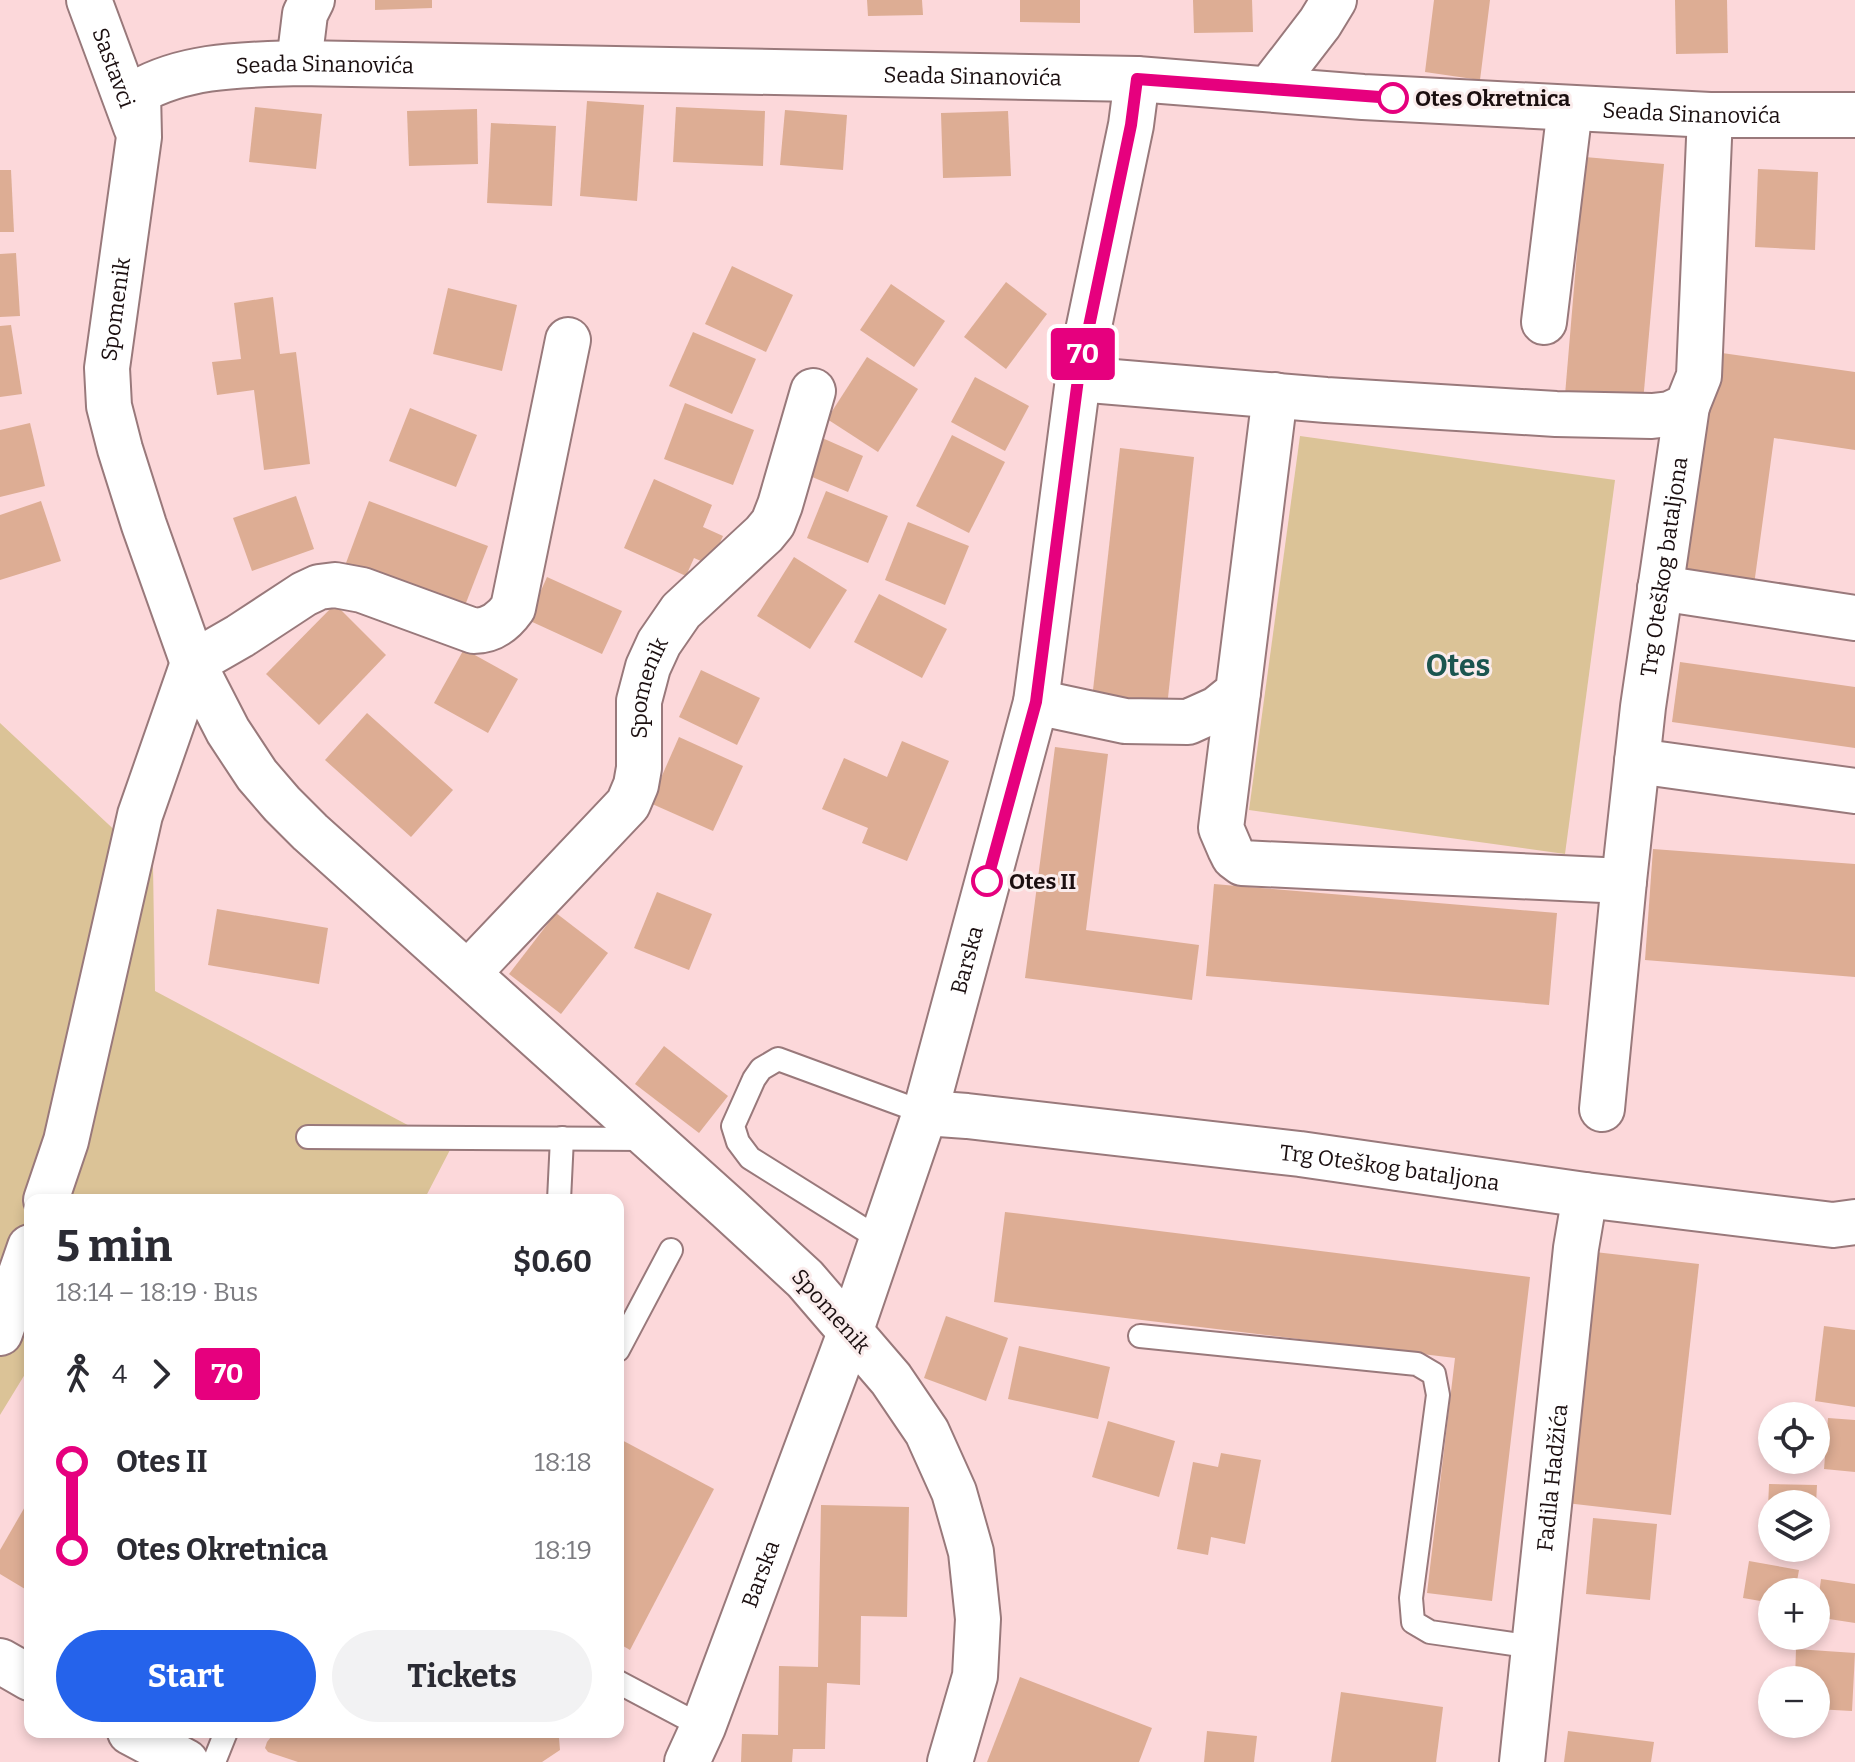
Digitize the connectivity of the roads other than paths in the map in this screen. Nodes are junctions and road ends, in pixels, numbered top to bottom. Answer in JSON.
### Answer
{"nodes":[{"id":1,"x":89,"y":0,"type":"edge"},
{"id":2,"x":1334,"y":0,"type":"edge"},
{"id":3,"x":305,"y":5,"type":"edge"},
{"id":4,"x":299,"y":63,"type":"junction"},
{"id":5,"x":1137,"y":79,"type":"junction"},
{"id":6,"x":1270,"y":88,"type":"junction"},
{"id":7,"x":1570,"y":108,"type":"junction"},
{"id":8,"x":1710,"y":115,"type":"junction"},
{"id":9,"x":1855,"y":115,"type":"edge"},
{"id":10,"x":139,"y":137,"type":"junction"},
{"id":11,"x":1544,"y":322,"type":"dead end"},
{"id":12,"x":568,"y":340,"type":"dead end"},
{"id":13,"x":1078,"y":379,"type":"junction"},
{"id":14,"x":813,"y":391,"type":"dead end"},
{"id":15,"x":1275,"y":395,"type":"junction"},
{"id":16,"x":1687,"y":406,"type":"junction"},
{"id":17,"x":1660,"y":588,"type":"junction"},
{"id":18,"x":1855,"y":618,"type":"edge"},
{"id":19,"x":193,"y":663,"type":"junction"},
{"id":20,"x":1238,"y":692,"type":"junction"},
{"id":21,"x":1036,"y":702,"type":"junction"},
{"id":22,"x":1637,"y":761,"type":"junction"},
{"id":23,"x":1855,"y":791,"type":"edge"},
{"id":24,"x":1624,"y":881,"type":"junction"},
{"id":25,"x":468,"y":973,"type":"junction"},
{"id":26,"x":1602,"y":1109,"type":"dead end"},
{"id":27,"x":925,"y":1113,"type":"junction"},
{"id":28,"x":308,"y":1137,"type":"dead end"},
{"id":29,"x":562,"y":1138,"type":"junction"},
{"id":30,"x":652,"y":1139,"type":"junction"},
{"id":31,"x":48,"y":1194,"type":"edge"},
{"id":32,"x":559,"y":1194,"type":"edge"},
{"id":33,"x":1585,"y":1195,"type":"junction"},
{"id":34,"x":1855,"y":1222,"type":"edge"},
{"id":35,"x":881,"y":1240,"type":"junction"},
{"id":36,"x":671,"y":1250,"type":"dead end"},
{"id":37,"x":24,"y":1271,"type":"edge"},
{"id":38,"x":15,"y":1308,"type":"edge"},
{"id":39,"x":851,"y":1330,"type":"junction"},
{"id":40,"x":1140,"y":1336,"type":"dead end"},
{"id":41,"x":624,"y":1339,"type":"edge"},
{"id":42,"x":1533,"y":1647,"type":"junction"},
{"id":43,"x":0,"y":1661,"type":"edge"},
{"id":44,"x":24,"y":1675,"type":"edge"},
{"id":45,"x":624,"y":1687,"type":"edge"},
{"id":46,"x":141,"y":1738,"type":"edge"},
{"id":47,"x":224,"y":1738,"type":"edge"},
{"id":48,"x":695,"y":1744,"type":"edge"},
{"id":49,"x":186,"y":1762,"type":"edge"},
{"id":50,"x":214,"y":1762,"type":"edge"},
{"id":51,"x":950,"y":1762,"type":"edge"},
{"id":52,"x":1522,"y":1762,"type":"edge"}],
"edges":[{"from":1,"to":10,"type":"street","name":"Sastavci"},
{"from":2,"to":6,"type":"street"},
{"from":3,"to":4,"type":"street"},
{"from":4,"to":5,"type":"street","name":"Seada Sinanovića"},
{"from":4,"to":10,"type":"street","name":"Seada Sinanovića"},
{"from":5,"to":6,"type":"street","name":"Seada Sinanovića"},
{"from":5,"to":13,"type":"street","name":"Barska"},
{"from":6,"to":7,"type":"street","name":"Seada Sinanovića"},
{"from":7,"to":8,"type":"street","name":"Seada Sinanovića"},
{"from":7,"to":11,"type":"street"},
{"from":8,"to":9,"type":"street","name":"Seada Sinanovića"},
{"from":8,"to":16,"type":"street","name":"Trg Oteškog bataljona"},
{"from":10,"to":19,"type":"street","name":"Spomenik"},
{"from":12,"to":19,"type":"street"},
{"from":13,"to":15,"type":"street"},
{"from":13,"to":21,"type":"street","name":"Barska"},
{"from":14,"to":25,"type":"street","name":"Spomenik"},
{"from":15,"to":16,"type":"street"},
{"from":15,"to":20,"type":"street"},
{"from":16,"to":17,"type":"street","name":"Trg Oteškog bataljona"},
{"from":17,"to":18,"type":"street"},
{"from":17,"to":22,"type":"street","name":"Trg Oteškog bataljona"},
{"from":19,"to":25,"type":"street","name":"Spomenik"},
{"from":19,"to":31,"type":"street"},
{"from":20,"to":21,"type":"street"},
{"from":20,"to":24,"type":"street"},
{"from":21,"to":27,"type":"street","name":"Barska"},
{"from":22,"to":23,"type":"street"},
{"from":22,"to":24,"type":"street","name":"Trg Oteškog bataljona"},
{"from":24,"to":26,"type":"street","name":"Trg Oteškog bataljona"},
{"from":25,"to":30,"type":"street","name":"Spomenik"},
{"from":27,"to":33,"type":"street","name":"Trg Oteškog bataljona"},
{"from":27,"to":35,"type":"street","name":"Barska"},
{"from":27,"to":35,"type":"lane"},
{"from":28,"to":29,"type":"lane"},
{"from":29,"to":30,"type":"lane"},
{"from":29,"to":32,"type":"lane"},
{"from":30,"to":39,"type":"street","name":"Spomenik"},
{"from":33,"to":34,"type":"street","name":"Trg Oteškog bataljona"},
{"from":33,"to":42,"type":"street","name":"Fadila Hadžića"},
{"from":35,"to":39,"type":"street","name":"Barska"},
{"from":36,"to":41,"type":"lane"},
{"from":37,"to":38,"type":"street"},
{"from":39,"to":48,"type":"street","name":"Barska"},
{"from":39,"to":51,"type":"street","name":"Spomenik"},
{"from":40,"to":42,"type":"lane"},
{"from":42,"to":52,"type":"street","name":"Fadila Hadžića"},
{"from":43,"to":44,"type":"street"},
{"from":45,"to":48,"type":"lane"},
{"from":46,"to":49,"type":"street"},
{"from":47,"to":50,"type":"lane"}]}
